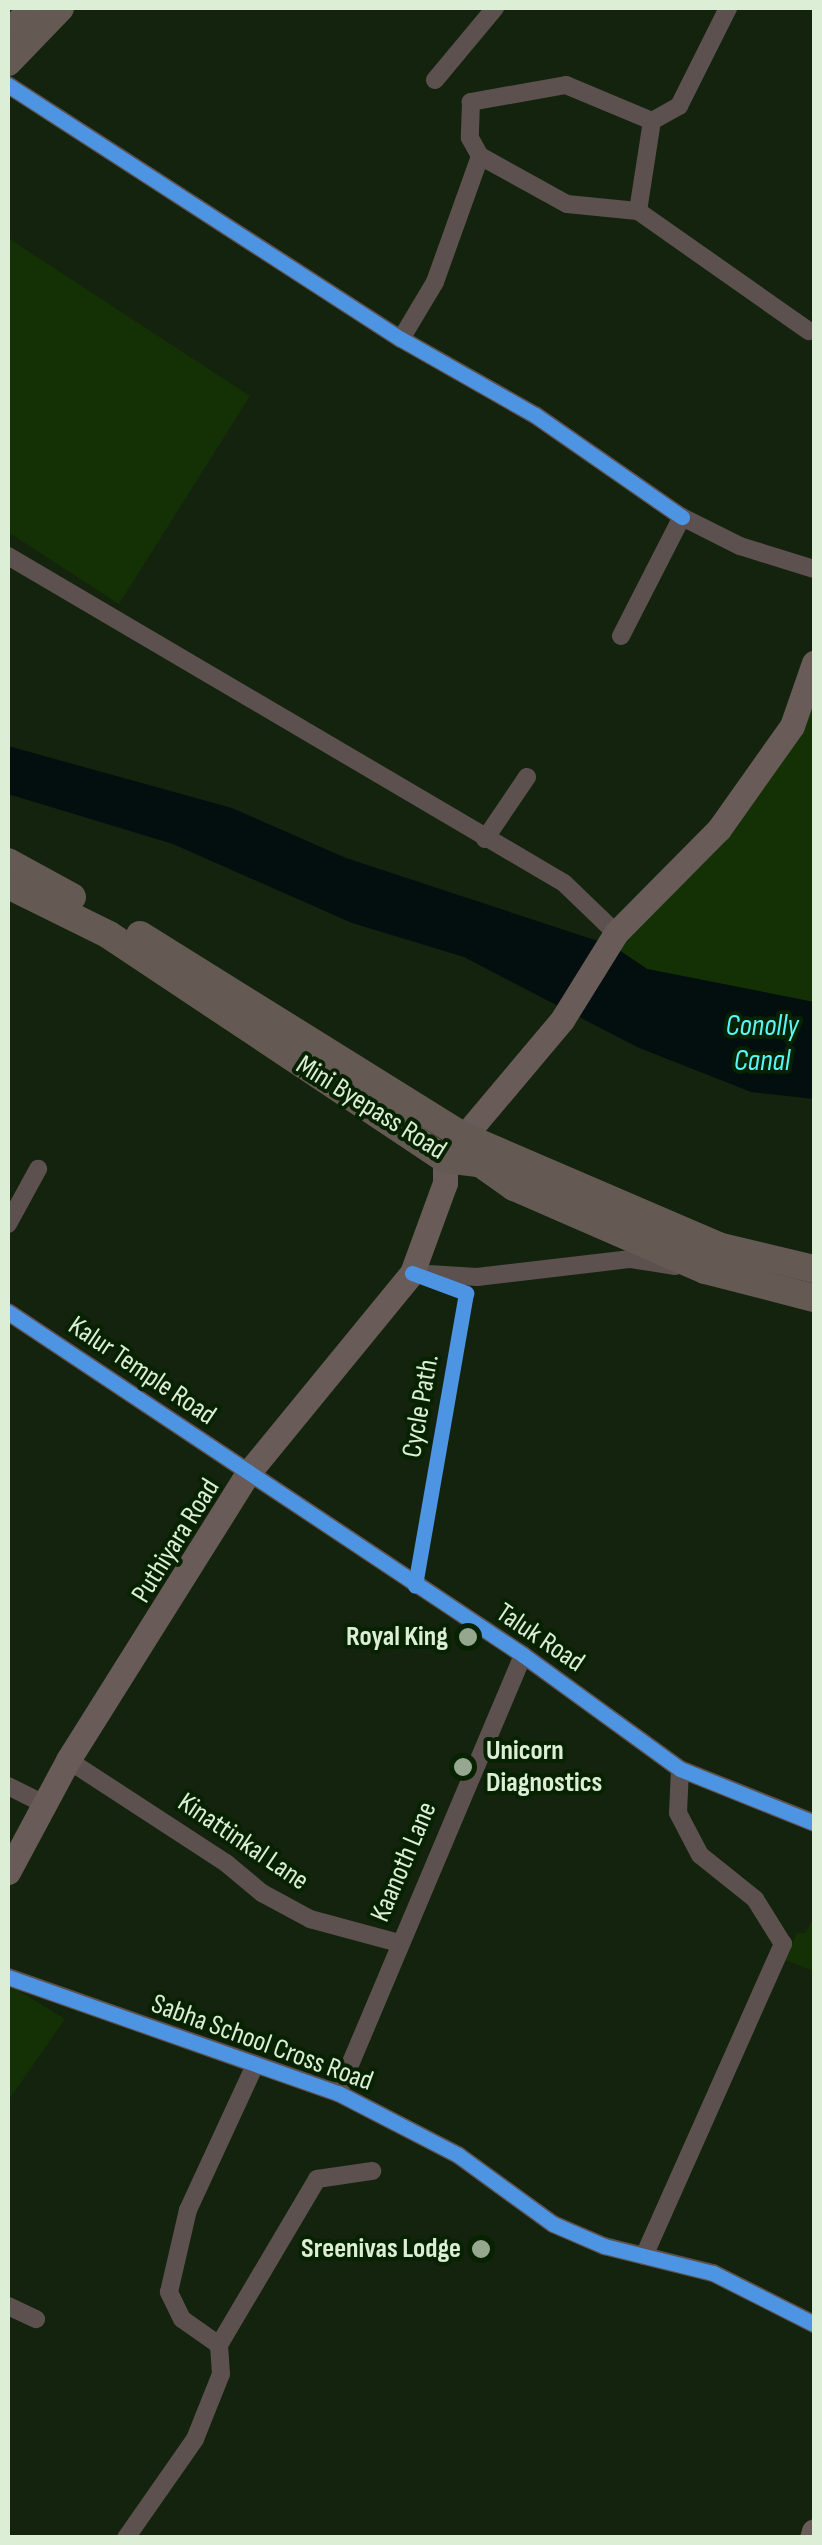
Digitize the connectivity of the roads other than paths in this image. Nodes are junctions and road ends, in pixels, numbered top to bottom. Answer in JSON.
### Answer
{"nodes":[{"id":1,"x":60,"y":8,"type":"edge"},
{"id":2,"x":495,"y":8,"type":"edge"},
{"id":3,"x":728,"y":8,"type":"edge"},
{"id":4,"x":31,"y":10,"type":"edge"},
{"id":5,"x":8,"y":34,"type":"edge"},
{"id":6,"x":8,"y":62,"type":"edge"},
{"id":7,"x":434,"y":80,"type":"dead end"},
{"id":8,"x":8,"y":86,"type":"edge"},
{"id":9,"x":652,"y":122,"type":"junction"},
{"id":10,"x":480,"y":156,"type":"junction"},
{"id":11,"x":638,"y":211,"type":"junction"},
{"id":12,"x":813,"y":330,"type":"edge"},
{"id":13,"x":401,"y":339,"type":"junction"},
{"id":14,"x":682,"y":517,"type":"junction"},
{"id":15,"x":8,"y":556,"type":"edge"},
{"id":16,"x":814,"y":569,"type":"edge"},
{"id":17,"x":621,"y":636,"type":"dead end"},
{"id":18,"x":814,"y":663,"type":"edge"},
{"id":19,"x":527,"y":777,"type":"dead end"},
{"id":20,"x":485,"y":839,"type":"junction"},
{"id":21,"x":8,"y":862,"type":"edge"},
{"id":22,"x":8,"y":885,"type":"edge"},
{"id":23,"x":616,"y":933,"type":"junction"},
{"id":24,"x":462,"y":1136,"type":"junction"},
{"id":25,"x":445,"y":1159,"type":"junction"},
{"id":26,"x":38,"y":1169,"type":"dead end"},
{"id":27,"x":8,"y":1224,"type":"edge"},
{"id":28,"x":814,"y":1269,"type":"edge"},
{"id":29,"x":706,"y":1270,"type":"junction"},
{"id":30,"x":412,"y":1273,"type":"junction"},
{"id":31,"x":814,"y":1298,"type":"edge"},
{"id":32,"x":8,"y":1312,"type":"edge"},
{"id":33,"x":249,"y":1472,"type":"junction"},
{"id":34,"x":524,"y":1654,"type":"junction"},
{"id":35,"x":68,"y":1760,"type":"junction"},
{"id":36,"x":680,"y":1768,"type":"junction"},
{"id":37,"x":8,"y":1786,"type":"edge"},
{"id":38,"x":44,"y":1804,"type":"junction"},
{"id":39,"x":814,"y":1824,"type":"edge"},
{"id":40,"x":8,"y":1872,"type":"edge"},
{"id":41,"x":399,"y":1943,"type":"junction"},
{"id":42,"x":8,"y":1977,"type":"edge"},
{"id":43,"x":255,"y":2065,"type":"junction"},
{"id":44,"x":338,"y":2093,"type":"junction"},
{"id":45,"x":372,"y":2171,"type":"dead end"},
{"id":46,"x":644,"y":2256,"type":"junction"},
{"id":47,"x":8,"y":2306,"type":"edge"},
{"id":48,"x":36,"y":2319,"type":"dead end"},
{"id":49,"x":814,"y":2324,"type":"edge"},
{"id":50,"x":219,"y":2345,"type":"junction"},
{"id":51,"x":126,"y":2538,"type":"edge"}],
"edges":[{"from":1,"to":6,"type":"main road"},
{"from":2,"to":7,"type":"street"},
{"from":3,"to":9,"type":"street"},
{"from":4,"to":5,"type":"main road"},
{"from":8,"to":13,"type":"street"},
{"from":9,"to":10,"type":"street"},
{"from":9,"to":11,"type":"street"},
{"from":10,"to":11,"type":"street"},
{"from":10,"to":13,"type":"street"},
{"from":11,"to":12,"type":"street"},
{"from":13,"to":14,"type":"street"},
{"from":14,"to":16,"type":"street"},
{"from":14,"to":17,"type":"street"},
{"from":15,"to":20,"type":"street"},
{"from":18,"to":23,"type":"main road"},
{"from":19,"to":20,"type":"street"},
{"from":20,"to":23,"type":"street"},
{"from":21,"to":24,"type":"main road"},
{"from":22,"to":25,"type":"main road","name":"Mini Byepass Road"},
{"from":23,"to":24,"type":"main road"},
{"from":24,"to":25,"type":"main road"},
{"from":24,"to":28,"type":"main road"},
{"from":25,"to":29,"type":"main road","name":"Mini Byepass Road"},
{"from":25,"to":30,"type":"main road","name":"Puthiyara Road"},
{"from":26,"to":27,"type":"street"},
{"from":29,"to":30,"type":"street"},
{"from":29,"to":31,"type":"main road","name":"Mini Byepass Road"},
{"from":30,"to":33,"type":"main road","name":"Puthiyara Road"},
{"from":32,"to":33,"type":"street","name":"Kalur Temple Road"},
{"from":33,"to":34,"type":"street","name":"Taluk Road"},
{"from":33,"to":35,"type":"main road","name":"Puthiyara Road"},
{"from":34,"to":36,"type":"street","name":"Taluk Road"},
{"from":34,"to":41,"type":"street","name":"Kaanoth Lane"},
{"from":35,"to":38,"type":"main road","name":"Puthiyara Road"},
{"from":35,"to":41,"type":"street","name":"Kinattinkal Lane"},
{"from":36,"to":39,"type":"street","name":"Taluk Road"},
{"from":36,"to":46,"type":"street"},
{"from":37,"to":38,"type":"street"},
{"from":38,"to":40,"type":"main road","name":"Puthiyara Road"},
{"from":41,"to":44,"type":"street","name":"Kaanoth Lane"},
{"from":42,"to":43,"type":"street","name":"Sabha School Cross Road"},
{"from":43,"to":44,"type":"street","name":"Sabha School Cross Road"},
{"from":43,"to":50,"type":"street"},
{"from":44,"to":46,"type":"street","name":"Sabha School Cross Road"},
{"from":45,"to":50,"type":"street"},
{"from":46,"to":49,"type":"street","name":"Sabha School Cross Road"},
{"from":47,"to":48,"type":"street"},
{"from":50,"to":51,"type":"street"}]}
